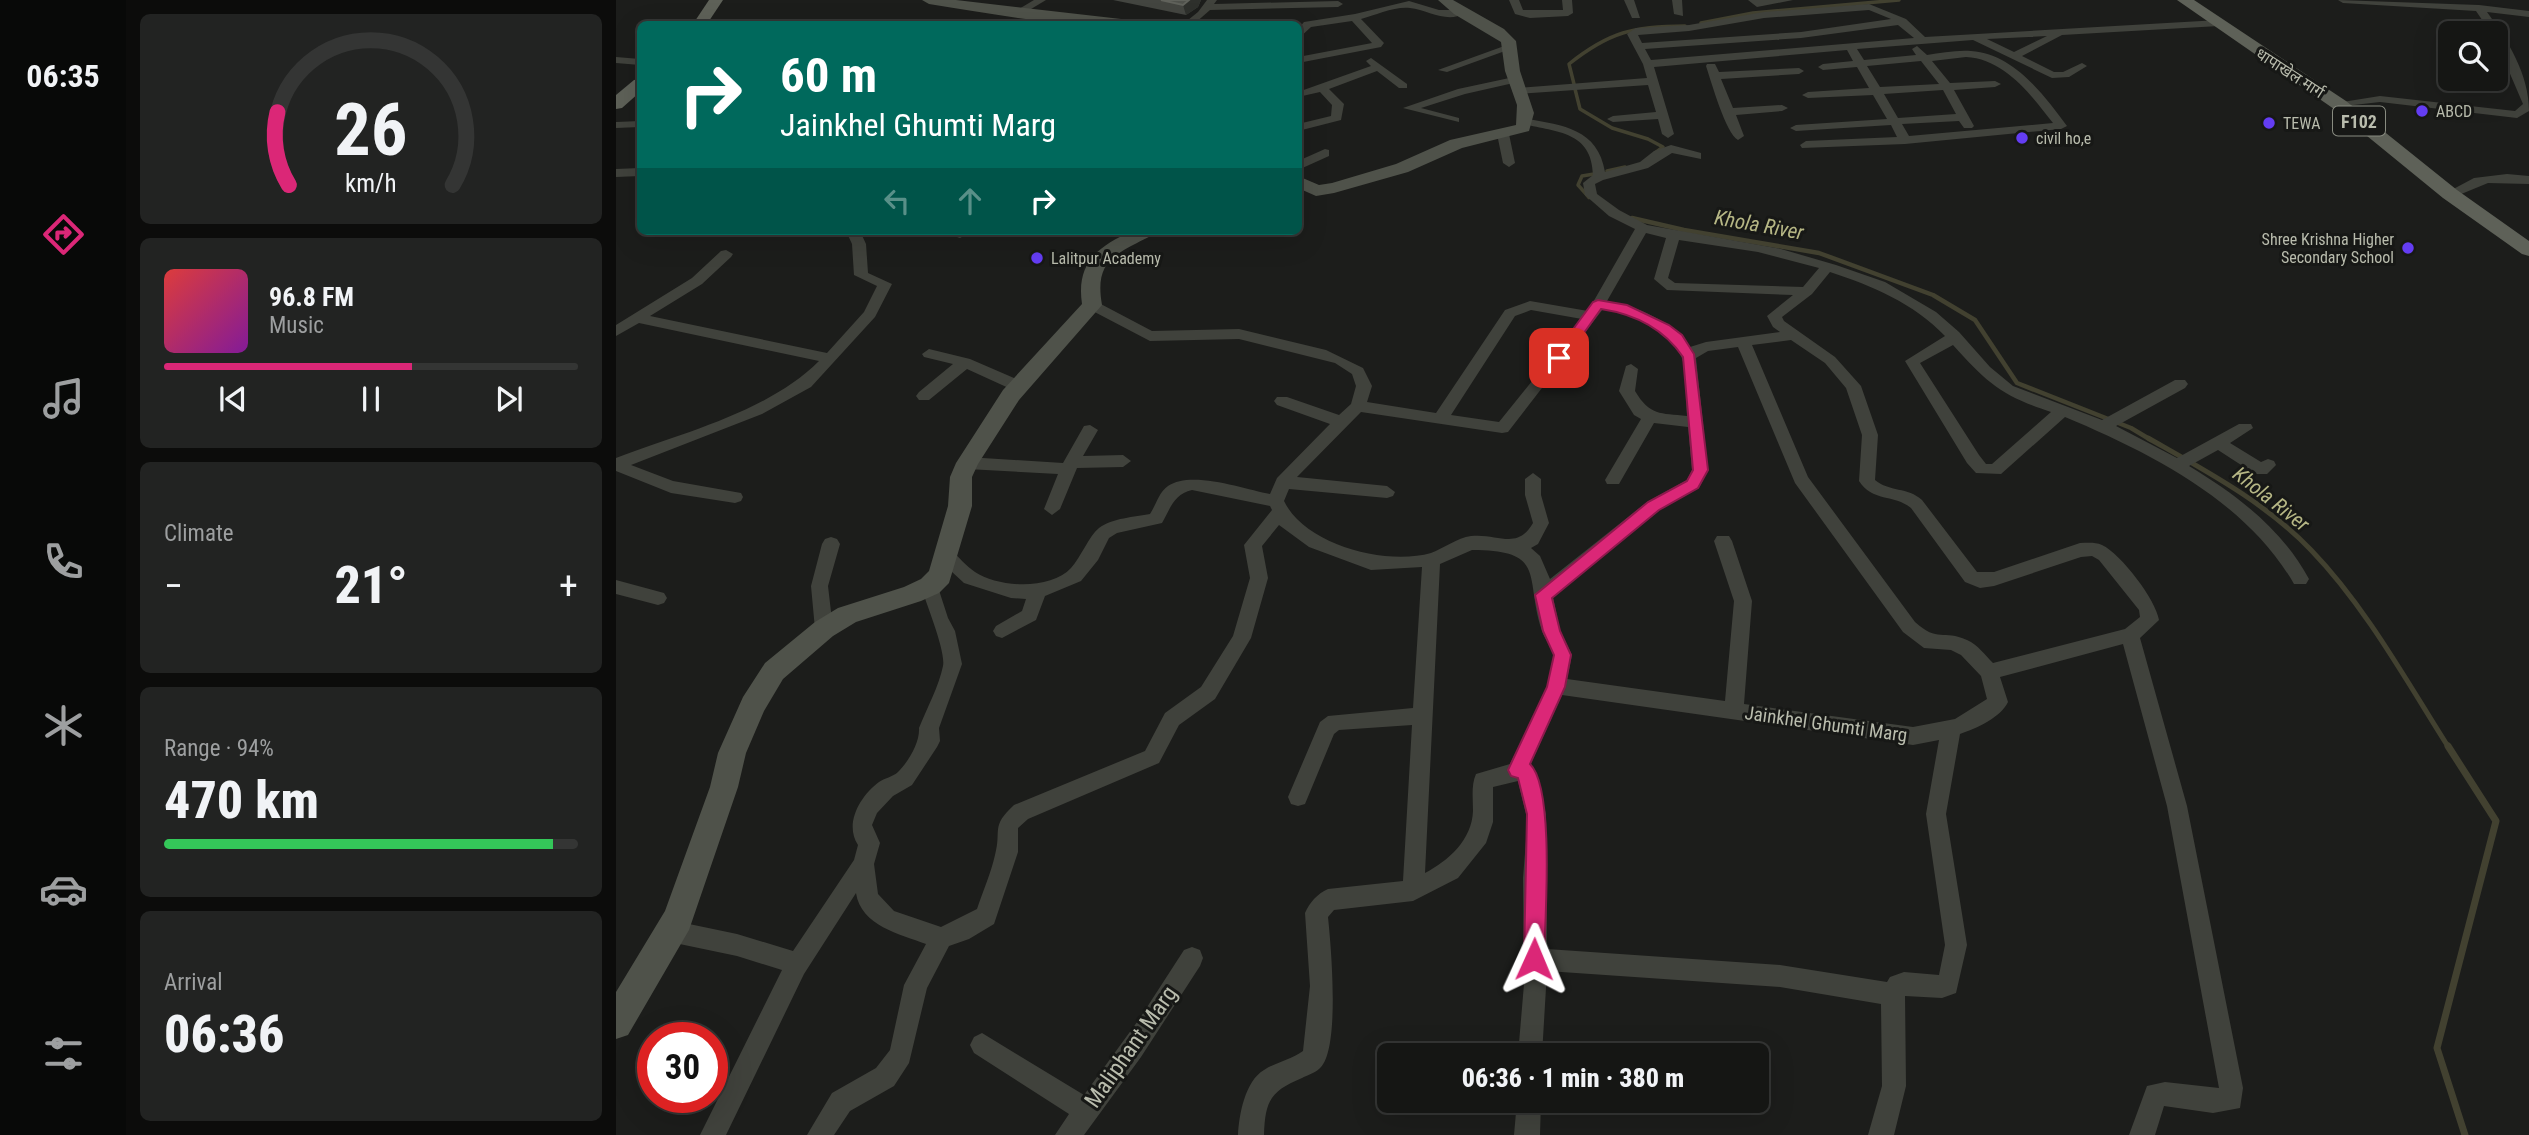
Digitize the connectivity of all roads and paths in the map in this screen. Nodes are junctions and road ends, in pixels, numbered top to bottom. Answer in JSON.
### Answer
{"nodes":[{"id":1,"x":716,"y":0,"type":"edge"},
{"id":2,"x":929,"y":0,"type":"edge"},
{"id":3,"x":1041,"y":0,"type":"edge"},
{"id":4,"x":1445,"y":0,"type":"edge"},
{"id":5,"x":1514,"y":0,"type":"edge"},
{"id":6,"x":1567,"y":0,"type":"edge"},
{"id":7,"x":1629,"y":0,"type":"edge"},
{"id":8,"x":1677,"y":0,"type":"edge"},
{"id":9,"x":1753,"y":0,"type":"edge"},
{"id":10,"x":1788,"y":0,"type":"edge"},
{"id":11,"x":2184,"y":0,"type":"edge"},
{"id":12,"x":2343,"y":0,"type":"edge"},
{"id":13,"x":1209,"y":3,"type":"edge"},
{"id":14,"x":1338,"y":4,"type":"dead end"},
{"id":15,"x":2479,"y":8,"type":"junction"},
{"id":16,"x":1017,"y":13,"type":"junction"},
{"id":17,"x":1459,"y":13,"type":"junction"},
{"id":18,"x":1679,"y":14,"type":"dead end"},
{"id":19,"x":2529,"y":14,"type":"edge"},
{"id":20,"x":1636,"y":16,"type":"dead end"},
{"id":21,"x":1354,"y":17,"type":"junction"},
{"id":22,"x":702,"y":21,"type":"edge"},
{"id":23,"x":1093,"y":21,"type":"edge"},
{"id":24,"x":1191,"y":21,"type":"edge"},
{"id":25,"x":1902,"y":21,"type":"junction"},
{"id":26,"x":2219,"y":23,"type":"junction"},
{"id":27,"x":2065,"y":30,"type":"junction"},
{"id":28,"x":1302,"y":31,"type":"edge"},
{"id":29,"x":1974,"y":37,"type":"junction"},
{"id":30,"x":1923,"y":40,"type":"junction"},
{"id":31,"x":1911,"y":41,"type":"junction"},
{"id":32,"x":1638,"y":46,"type":"junction"},
{"id":33,"x":1511,"y":47,"type":"junction"},
{"id":34,"x":1851,"y":48,"type":"junction"},
{"id":35,"x":1359,"y":49,"type":"junction"},
{"id":36,"x":2013,"y":57,"type":"junction"},
{"id":37,"x":1924,"y":58,"type":"junction"},
{"id":38,"x":1302,"y":59,"type":"edge"},
{"id":39,"x":616,"y":60,"type":"edge"},
{"id":40,"x":1709,"y":60,"type":"junction"},
{"id":41,"x":637,"y":62,"type":"edge"},
{"id":42,"x":1648,"y":64,"type":"junction"},
{"id":43,"x":1861,"y":65,"type":"junction"},
{"id":44,"x":2082,"y":65,"type":"dead end"},
{"id":45,"x":1378,"y":67,"type":"junction"},
{"id":46,"x":1823,"y":67,"type":"dead end"},
{"id":47,"x":1443,"y":70,"type":"dead end"},
{"id":48,"x":1799,"y":71,"type":"dead end"},
{"id":49,"x":1715,"y":76,"type":"junction"},
{"id":50,"x":1653,"y":81,"type":"junction"},
{"id":51,"x":1995,"y":84,"type":"dead end"},
{"id":52,"x":637,"y":86,"type":"edge"},
{"id":53,"x":1404,"y":86,"type":"dead end"},
{"id":54,"x":1516,"y":86,"type":"junction"},
{"id":55,"x":1947,"y":87,"type":"junction"},
{"id":56,"x":1322,"y":88,"type":"junction"},
{"id":57,"x":1875,"y":92,"type":"junction"},
{"id":58,"x":1302,"y":95,"type":"dead end"},
{"id":59,"x":1808,"y":95,"type":"dead end"},
{"id":60,"x":616,"y":104,"type":"edge"},
{"id":61,"x":2340,"y":105,"type":"junction"},
{"id":62,"x":2529,"y":105,"type":"edge"},
{"id":63,"x":1783,"y":108,"type":"dead end"},
{"id":64,"x":1728,"y":112,"type":"junction"},
{"id":65,"x":1660,"y":115,"type":"junction"},
{"id":66,"x":1962,"y":117,"type":"junction"},
{"id":67,"x":1613,"y":119,"type":"dead end"},
{"id":68,"x":1455,"y":120,"type":"dead end"},
{"id":69,"x":1527,"y":122,"type":"junction"},
{"id":70,"x":1895,"y":122,"type":"junction"},
{"id":71,"x":637,"y":124,"type":"edge"},
{"id":72,"x":616,"y":125,"type":"edge"},
{"id":73,"x":1302,"y":127,"type":"edge"},
{"id":74,"x":1796,"y":128,"type":"dead end"},
{"id":75,"x":1971,"y":132,"type":"junction"},
{"id":76,"x":1503,"y":134,"type":"junction"},
{"id":77,"x":1668,"y":134,"type":"dead end"},
{"id":78,"x":1738,"y":136,"type":"dead end"},
{"id":79,"x":1905,"y":139,"type":"junction"},
{"id":80,"x":1806,"y":145,"type":"dead end"},
{"id":81,"x":1325,"y":153,"type":"dead end"},
{"id":82,"x":1698,"y":156,"type":"dead end"},
{"id":83,"x":1509,"y":163,"type":"dead end"},
{"id":84,"x":1302,"y":164,"type":"edge"},
{"id":85,"x":616,"y":173,"type":"edge"},
{"id":86,"x":637,"y":173,"type":"edge"},
{"id":87,"x":1599,"y":177,"type":"junction"},
{"id":88,"x":2529,"y":180,"type":"edge"},
{"id":89,"x":1302,"y":183,"type":"edge"},
{"id":90,"x":2450,"y":194,"type":"junction"},
{"id":91,"x":1642,"y":229,"type":"junction"},
{"id":92,"x":855,"y":235,"type":"edge"},
{"id":93,"x":1141,"y":235,"type":"edge"},
{"id":94,"x":1673,"y":237,"type":"junction"},
{"id":95,"x":2529,"y":250,"type":"edge"},
{"id":96,"x":726,"y":254,"type":"dead end"},
{"id":97,"x":1826,"y":268,"type":"junction"},
{"id":98,"x":1807,"y":291,"type":"junction"},
{"id":99,"x":1090,"y":298,"type":"junction"},
{"id":100,"x":1595,"y":310,"type":"junction"},
{"id":101,"x":637,"y":318,"type":"junction"},
{"id":102,"x":616,"y":331,"type":"edge"},
{"id":103,"x":1795,"y":335,"type":"junction"},
{"id":104,"x":1954,"y":335,"type":"junction"},
{"id":105,"x":1743,"y":342,"type":"junction"},
{"id":106,"x":929,"y":354,"type":"dead end"},
{"id":107,"x":1689,"y":357,"type":"junction"},
{"id":108,"x":830,"y":359,"type":"junction"},
{"id":109,"x":965,"y":362,"type":"junction"},
{"id":110,"x":1631,"y":369,"type":"dead end"},
{"id":111,"x":2180,"y":384,"type":"dead end"},
{"id":112,"x":1018,"y":386,"type":"junction"},
{"id":113,"x":924,"y":396,"type":"dead end"},
{"id":114,"x":1282,"y":401,"type":"dead end"},
{"id":115,"x":1359,"y":406,"type":"junction"},
{"id":116,"x":2063,"y":411,"type":"junction"},
{"id":117,"x":1650,"y":416,"type":"junction"},
{"id":118,"x":1440,"y":419,"type":"junction"},
{"id":119,"x":1341,"y":422,"type":"junction"},
{"id":120,"x":1696,"y":423,"type":"junction"},
{"id":121,"x":2102,"y":427,"type":"junction"},
{"id":122,"x":2245,"y":428,"type":"dead end"},
{"id":123,"x":1090,"y":430,"type":"dead end"},
{"id":124,"x":2218,"y":443,"type":"junction"},
{"id":125,"x":1123,"y":461,"type":"dead end"},
{"id":126,"x":967,"y":463,"type":"junction"},
{"id":127,"x":616,"y":465,"type":"edge"},
{"id":128,"x":2178,"y":465,"type":"junction"},
{"id":129,"x":2268,"y":465,"type":"dead end"},
{"id":130,"x":1070,"y":466,"type":"junction"},
{"id":131,"x":1533,"y":479,"type":"dead end"},
{"id":132,"x":1614,"y":480,"type":"dead end"},
{"id":133,"x":1283,"y":482,"type":"junction"},
{"id":134,"x":1387,"y":492,"type":"dead end"},
{"id":135,"x":736,"y":497,"type":"dead end"},
{"id":136,"x":1278,"y":506,"type":"junction"},
{"id":137,"x":1052,"y":509,"type":"dead end"},
{"id":138,"x":1723,"y":541,"type":"dead end"},
{"id":139,"x":831,"y":544,"type":"dead end"},
{"id":140,"x":1518,"y":547,"type":"junction"},
{"id":141,"x":945,"y":555,"type":"junction"},
{"id":142,"x":1431,"y":560,"type":"junction"},
{"id":143,"x":2300,"y":579,"type":"dead end"},
{"id":144,"x":930,"y":586,"type":"junction"},
{"id":145,"x":616,"y":587,"type":"edge"},
{"id":146,"x":1037,"y":592,"type":"junction"},
{"id":147,"x":1543,"y":595,"type":"junction"},
{"id":148,"x":658,"y":598,"type":"dead end"},
{"id":149,"x":824,"y":629,"type":"junction"},
{"id":150,"x":1002,"y":631,"type":"dead end"},
{"id":151,"x":2130,"y":635,"type":"junction"},
{"id":152,"x":1989,"y":672,"type":"junction"},
{"id":153,"x":1556,"y":687,"type":"junction"},
{"id":154,"x":1734,"y":711,"type":"junction"},
{"id":155,"x":1423,"y":716,"type":"junction"},
{"id":156,"x":1951,"y":731,"type":"junction"},
{"id":157,"x":1517,"y":770,"type":"junction"},
{"id":158,"x":1298,"y":797,"type":"dead end"},
{"id":159,"x":863,"y":864,"type":"junction"},
{"id":160,"x":1413,"y":890,"type":"junction"},
{"id":161,"x":670,"y":931,"type":"junction"},
{"id":162,"x":941,"y":938,"type":"junction"},
{"id":163,"x":1192,"y":958,"type":"dead end"},
{"id":164,"x":1534,"y":959,"type":"junction"},
{"id":165,"x":796,"y":966,"type":"junction"},
{"id":166,"x":1893,"y":994,"type":"junction"},
{"id":167,"x":616,"y":1023,"type":"edge"},
{"id":168,"x":1531,"y":1043,"type":"edge"},
{"id":169,"x":982,"y":1045,"type":"dead end"},
{"id":170,"x":1087,"y":1111,"type":"junction"},
{"id":171,"x":1528,"y":1113,"type":"edge"},
{"id":172,"x":713,"y":1135,"type":"edge"},
{"id":173,"x":820,"y":1135,"type":"edge"},
{"id":174,"x":1068,"y":1135,"type":"edge"},
{"id":175,"x":1251,"y":1135,"type":"edge"},
{"id":176,"x":1527,"y":1135,"type":"edge"},
{"id":177,"x":1881,"y":1135,"type":"edge"},
{"id":178,"x":2142,"y":1135,"type":"edge"}],
"edges":[{"from":1,"to":22,"type":"main road"},
{"from":2,"to":16,"type":"main road"},
{"from":3,"to":16,"type":"street"},
{"from":4,"to":17,"type":"main road"},
{"from":5,"to":6,"type":"street"},
{"from":7,"to":20,"type":"street"},
{"from":8,"to":18,"type":"street"},
{"from":9,"to":10,"type":"street"},
{"from":11,"to":26,"type":"main road","name":"धापाखेल मार्ग","number":"F102"},
{"from":12,"to":15,"type":"street"},
{"from":13,"to":14,"type":"street"},
{"from":13,"to":24,"type":"street"},
{"from":15,"to":19,"type":"street"},
{"from":15,"to":62,"type":"street"},
{"from":16,"to":23,"type":"main road"},
{"from":17,"to":21,"type":"street"},
{"from":17,"to":33,"type":"main road"},
{"from":21,"to":28,"type":"street"},
{"from":21,"to":35,"type":"street"},
{"from":25,"to":30,"type":"street"},
{"from":25,"to":32,"type":"street"},
{"from":25,"to":32,"type":"street"},
{"from":26,"to":27,"type":"street"},
{"from":26,"to":61,"type":"main road","name":"धापाखेल मार्ग","number":"F102"},
{"from":27,"to":29,"type":"street"},
{"from":27,"to":36,"type":"street"},
{"from":29,"to":30,"type":"street"},
{"from":29,"to":36,"type":"street"},
{"from":30,"to":31,"type":"street"},
{"from":31,"to":34,"type":"street"},
{"from":31,"to":37,"type":"street"},
{"from":32,"to":42,"type":"street"},
{"from":33,"to":47,"type":"street"},
{"from":33,"to":54,"type":"main road"},
{"from":34,"to":40,"type":"street"},
{"from":34,"to":43,"type":"street"},
{"from":35,"to":38,"type":"street"},
{"from":35,"to":45,"type":"street"},
{"from":36,"to":44,"type":"street"},
{"from":37,"to":43,"type":"street"},
{"from":37,"to":55,"type":"street"},
{"from":37,"to":75,"type":"street"},
{"from":39,"to":41,"type":"street"},
{"from":40,"to":42,"type":"street"},
{"from":40,"to":49,"type":"street"},
{"from":42,"to":50,"type":"street"},
{"from":43,"to":46,"type":"street"},
{"from":43,"to":57,"type":"street"},
{"from":45,"to":53,"type":"street"},
{"from":45,"to":56,"type":"street"},
{"from":48,"to":49,"type":"street"},
{"from":49,"to":64,"type":"street"},
{"from":50,"to":54,"type":"street"},
{"from":50,"to":65,"type":"street"},
{"from":51,"to":55,"type":"street"},
{"from":52,"to":60,"type":"main road"},
{"from":54,"to":68,"type":"street"},
{"from":54,"to":69,"type":"main road"},
{"from":55,"to":57,"type":"street"},
{"from":55,"to":66,"type":"street"},
{"from":56,"to":58,"type":"street"},
{"from":56,"to":73,"type":"street"},
{"from":57,"to":59,"type":"street"},
{"from":57,"to":70,"type":"street"},
{"from":61,"to":62,"type":"street"},
{"from":61,"to":90,"type":"main road","name":"धापाखेल मार्ग","number":"F102"},
{"from":63,"to":64,"type":"street"},
{"from":64,"to":78,"type":"street"},
{"from":65,"to":67,"type":"street"},
{"from":65,"to":77,"type":"street"},
{"from":66,"to":70,"type":"street"},
{"from":66,"to":75,"type":"street"},
{"from":69,"to":76,"type":"main road"},
{"from":69,"to":87,"type":"street"},
{"from":70,"to":74,"type":"street"},
{"from":70,"to":79,"type":"street"},
{"from":71,"to":72,"type":"street"},
{"from":75,"to":79,"type":"street"},
{"from":76,"to":83,"type":"street"},
{"from":76,"to":89,"type":"main road"},
{"from":79,"to":80,"type":"street"},
{"from":81,"to":84,"type":"street"},
{"from":82,"to":87,"type":"street"},
{"from":85,"to":86,"type":"street"},
{"from":87,"to":91,"type":"street"},
{"from":88,"to":90,"type":"street"},
{"from":90,"to":95,"type":"main road","name":"धापाखेल मार्ग","number":"F102"},
{"from":91,"to":94,"type":"street"},
{"from":91,"to":100,"type":"street"},
{"from":92,"to":108,"type":"street"},
{"from":93,"to":99,"type":"main road"},
{"from":94,"to":97,"type":"street"},
{"from":94,"to":98,"type":"street"},
{"from":96,"to":101,"type":"street"},
{"from":97,"to":98,"type":"street"},
{"from":97,"to":104,"type":"street"},
{"from":98,"to":103,"type":"street"},
{"from":99,"to":112,"type":"main road"},
{"from":99,"to":115,"type":"street"},
{"from":100,"to":107,"type":"street"},
{"from":100,"to":118,"type":"street"},
{"from":100,"to":118,"type":"street"},
{"from":101,"to":102,"type":"street"},
{"from":101,"to":108,"type":"street"},
{"from":103,"to":105,"type":"street"},
{"from":103,"to":151,"type":"street"},
{"from":104,"to":116,"type":"street"},
{"from":104,"to":116,"type":"street"},
{"from":105,"to":107,"type":"street"},
{"from":105,"to":152,"type":"street"},
{"from":106,"to":109,"type":"street"},
{"from":107,"to":120,"type":"street"},
{"from":108,"to":127,"type":"street"},
{"from":109,"to":112,"type":"street"},
{"from":109,"to":113,"type":"street"},
{"from":110,"to":117,"type":"street"},
{"from":111,"to":121,"type":"street"},
{"from":112,"to":126,"type":"main road"},
{"from":114,"to":119,"type":"street"},
{"from":115,"to":118,"type":"street"},
{"from":115,"to":119,"type":"street"},
{"from":116,"to":121,"type":"street"},
{"from":117,"to":120,"type":"street"},
{"from":117,"to":132,"type":"street"},
{"from":119,"to":133,"type":"street"},
{"from":120,"to":147,"type":"street"},
{"from":121,"to":128,"type":"street"},
{"from":122,"to":124,"type":"street"},
{"from":123,"to":130,"type":"street"},
{"from":124,"to":128,"type":"street"},
{"from":124,"to":129,"type":"street"},
{"from":125,"to":130,"type":"street"},
{"from":126,"to":130,"type":"street"},
{"from":126,"to":141,"type":"main road"},
{"from":127,"to":135,"type":"street"},
{"from":128,"to":143,"type":"street"},
{"from":130,"to":137,"type":"street"},
{"from":131,"to":140,"type":"street"},
{"from":133,"to":134,"type":"street"},
{"from":133,"to":136,"type":"street"},
{"from":136,"to":142,"type":"street"},
{"from":136,"to":146,"type":"street"},
{"from":136,"to":162,"type":"street"},
{"from":138,"to":154,"type":"street"},
{"from":139,"to":149,"type":"street"},
{"from":140,"to":142,"type":"street"},
{"from":140,"to":147,"type":"street"},
{"from":141,"to":144,"type":"main road"},
{"from":141,"to":146,"type":"street"},
{"from":142,"to":155,"type":"street"},
{"from":144,"to":149,"type":"main road"},
{"from":144,"to":159,"type":"street"},
{"from":145,"to":148,"type":"street"},
{"from":146,"to":150,"type":"street"},
{"from":147,"to":153,"type":"street"},
{"from":149,"to":161,"type":"main road"},
{"from":151,"to":152,"type":"street"},
{"from":151,"to":178,"type":"street"},
{"from":152,"to":156,"type":"street","name":"Jainkhel Ghumti Marg"},
{"from":153,"to":154,"type":"street","name":"Jainkhel Ghumti Marg"},
{"from":153,"to":157,"type":"street"},
{"from":154,"to":156,"type":"street","name":"Jainkhel Ghumti Marg"},
{"from":155,"to":158,"type":"street"},
{"from":155,"to":160,"type":"street"},
{"from":156,"to":166,"type":"street"},
{"from":157,"to":160,"type":"street"},
{"from":157,"to":164,"type":"street"},
{"from":159,"to":162,"type":"street"},
{"from":159,"to":165,"type":"street"},
{"from":160,"to":175,"type":"street"},
{"from":161,"to":165,"type":"street"},
{"from":161,"to":167,"type":"main road"},
{"from":162,"to":173,"type":"street"},
{"from":163,"to":170,"type":"street","name":"Maliphant Marg"},
{"from":164,"to":166,"type":"street"},
{"from":164,"to":168,"type":"street"},
{"from":165,"to":172,"type":"street"},
{"from":166,"to":177,"type":"street"},
{"from":169,"to":170,"type":"street"},
{"from":170,"to":174,"type":"street","name":"Maliphant Marg"},
{"from":171,"to":176,"type":"street"}]}
